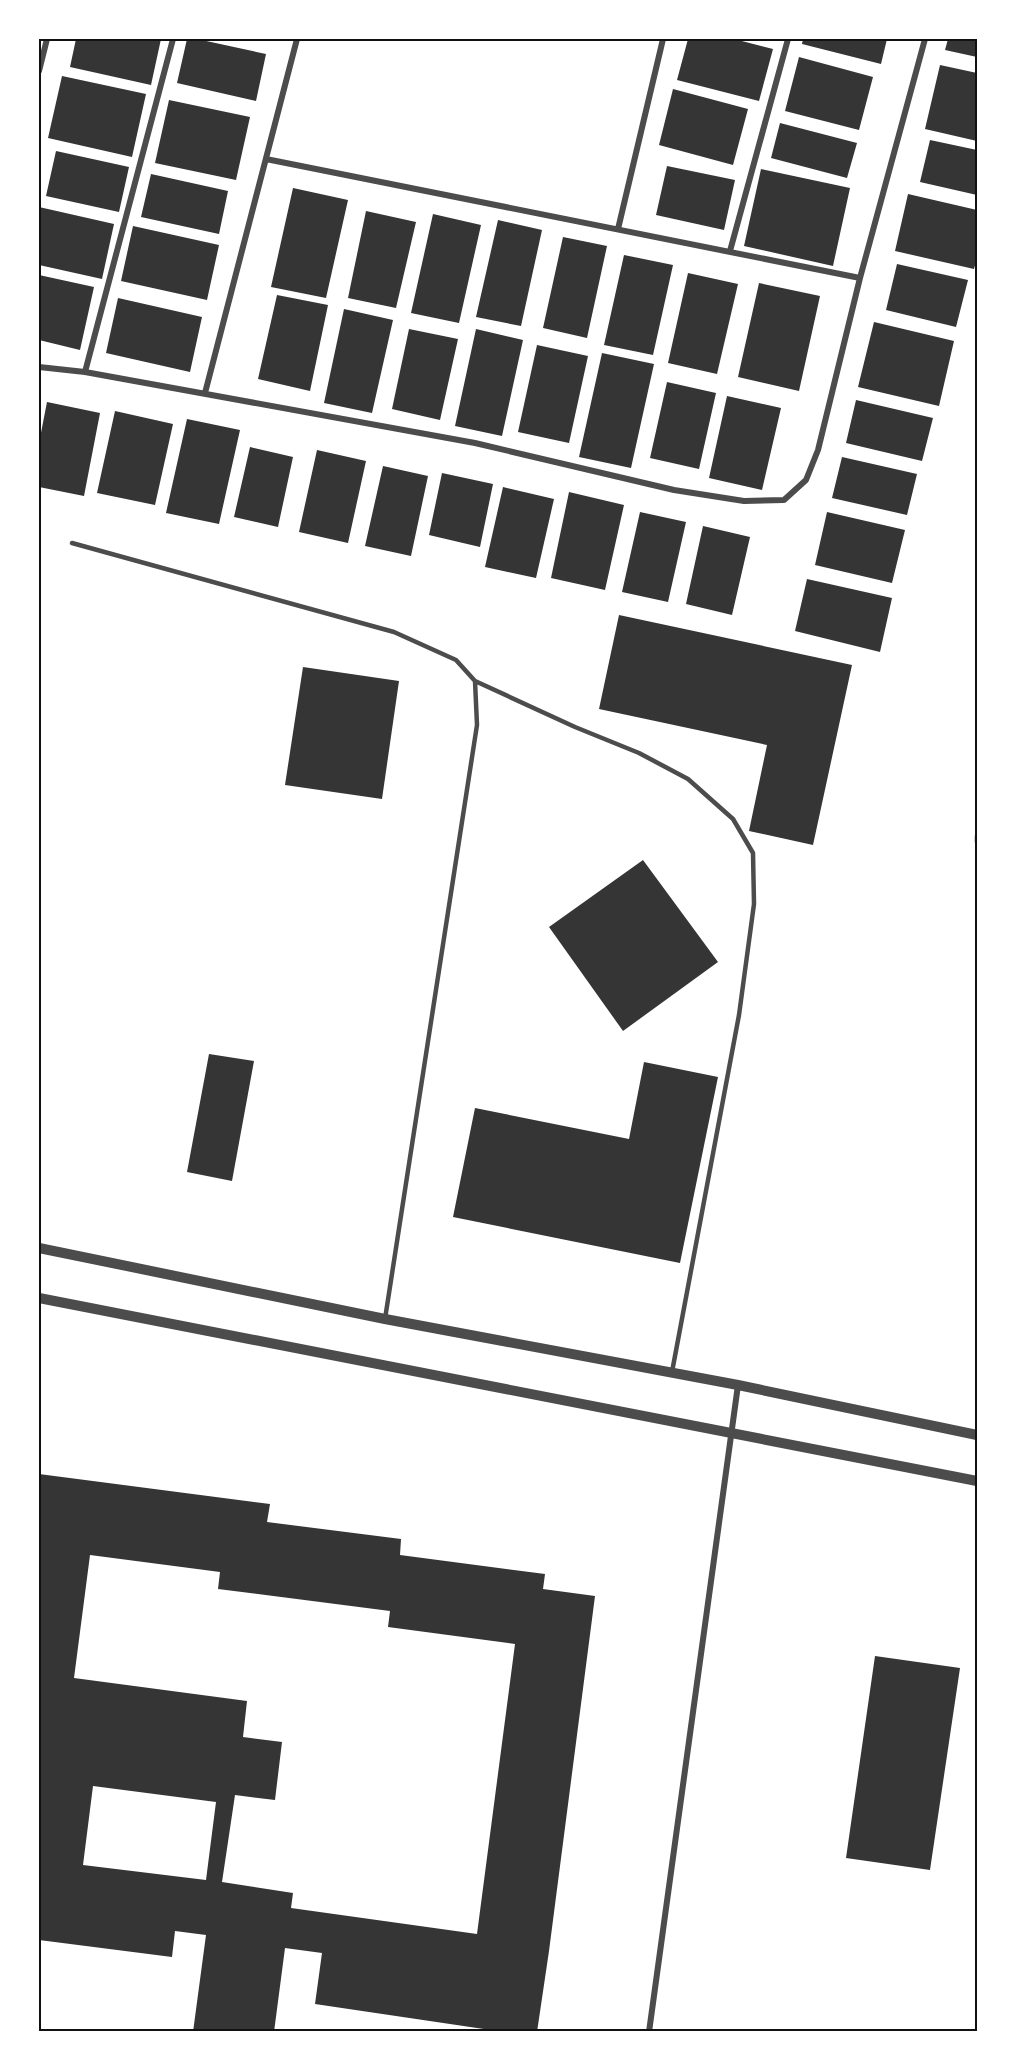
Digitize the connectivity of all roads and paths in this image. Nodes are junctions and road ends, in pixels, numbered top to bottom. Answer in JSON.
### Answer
{"nodes":[{"id":1,"x":47,"y":39,"type":"edge"},
{"id":2,"x":173,"y":39,"type":"edge"},
{"id":3,"x":297,"y":39,"type":"edge"},
{"id":4,"x":663,"y":39,"type":"edge"},
{"id":5,"x":788,"y":39,"type":"edge"},
{"id":6,"x":925,"y":39,"type":"edge"},
{"id":7,"x":39,"y":71,"type":"edge"},
{"id":8,"x":266,"y":159,"type":"junction"},
{"id":9,"x":618,"y":229,"type":"junction"},
{"id":10,"x":730,"y":251,"type":"junction"},
{"id":11,"x":860,"y":278,"type":"junction"},
{"id":12,"x":39,"y":367,"type":"edge"},
{"id":13,"x":85,"y":372,"type":"junction"},
{"id":14,"x":206,"y":393,"type":"junction"},
{"id":15,"x":72,"y":543,"type":"dead end"},
{"id":16,"x":475,"y":681,"type":"junction"},
{"id":17,"x":977,"y":836,"type":"edge"},
{"id":18,"x":977,"y":842,"type":"edge"},
{"id":19,"x":39,"y":1248,"type":"edge"},
{"id":20,"x":39,"y":1298,"type":"edge"},
{"id":21,"x":385,"y":1319,"type":"junction"},
{"id":22,"x":672,"y":1373,"type":"junction"},
{"id":23,"x":738,"y":1385,"type":"junction"},
{"id":24,"x":731,"y":1433,"type":"junction"},
{"id":25,"x":977,"y":1435,"type":"edge"},
{"id":26,"x":977,"y":1481,"type":"edge"},
{"id":27,"x":649,"y":2032,"type":"edge"}],
"edges":[{"from":1,"to":7,"type":"street"},
{"from":2,"to":13,"type":"street"},
{"from":3,"to":8,"type":"street"},
{"from":4,"to":9,"type":"street"},
{"from":5,"to":10,"type":"street"},
{"from":6,"to":11,"type":"street"},
{"from":8,"to":9,"type":"street"},
{"from":8,"to":14,"type":"street"},
{"from":9,"to":10,"type":"street"},
{"from":10,"to":11,"type":"street"},
{"from":11,"to":14,"type":"street"},
{"from":12,"to":13,"type":"street"},
{"from":13,"to":14,"type":"street"},
{"from":15,"to":16,"type":"lane"},
{"from":16,"to":21,"type":"lane"},
{"from":16,"to":22,"type":"lane"},
{"from":17,"to":18,"type":"lane"},
{"from":19,"to":21,"type":"street"},
{"from":20,"to":24,"type":"street"},
{"from":21,"to":22,"type":"street"},
{"from":22,"to":23,"type":"street"},
{"from":23,"to":24,"type":"street"},
{"from":23,"to":25,"type":"street"},
{"from":24,"to":26,"type":"street"},
{"from":24,"to":27,"type":"street"}]}
